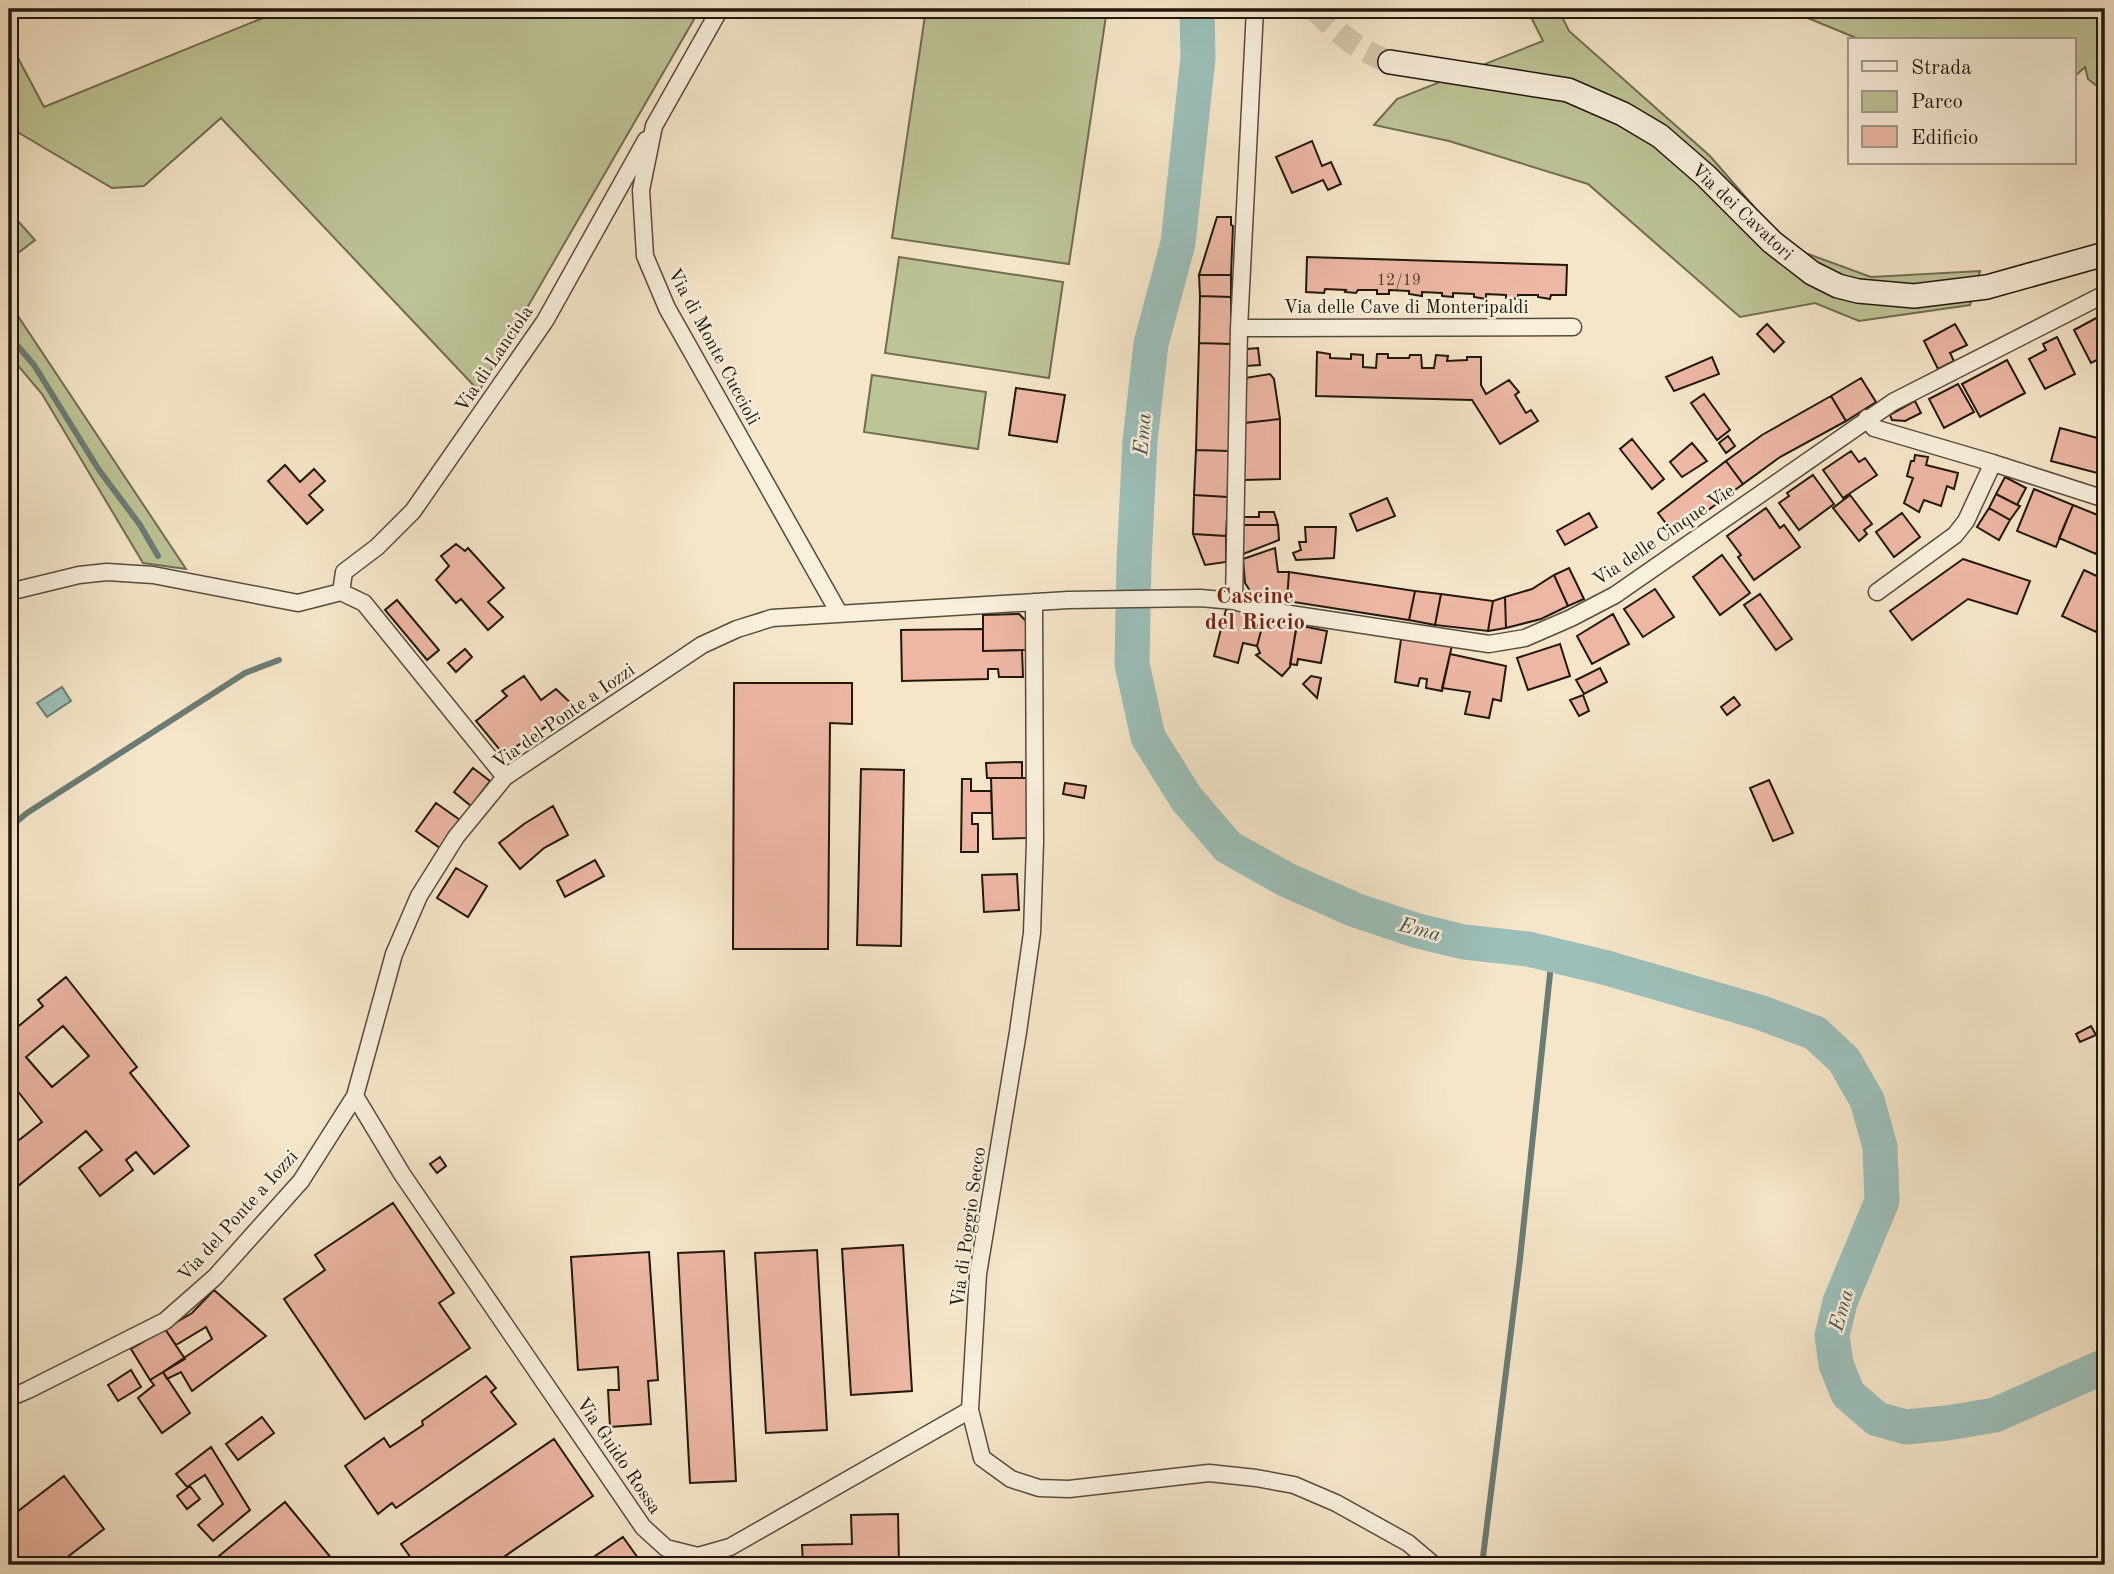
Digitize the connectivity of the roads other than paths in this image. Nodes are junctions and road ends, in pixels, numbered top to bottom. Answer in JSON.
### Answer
{"nodes":[{"id":1,"x":720,"y":9,"type":"edge"},
{"id":2,"x":1255,"y":9,"type":"edge"},
{"id":3,"x":1390,"y":62,"type":"tunnel mouth"},
{"id":4,"x":654,"y":126,"type":"junction"},
{"id":5,"x":2105,"y":254,"type":"edge"},
{"id":6,"x":2105,"y":294,"type":"edge"},
{"id":7,"x":1573,"y":327,"type":"dead end"},
{"id":8,"x":1239,"y":328,"type":"junction"},
{"id":9,"x":1867,"y":418,"type":"junction"},
{"id":10,"x":1993,"y":463,"type":"junction"},
{"id":11,"x":2105,"y":499,"type":"edge"},
{"id":12,"x":9,"y":592,"type":"edge"},
{"id":13,"x":341,"y":592,"type":"junction"},
{"id":14,"x":1877,"y":593,"type":"dead end"},
{"id":15,"x":1204,"y":598,"type":"joint"},
{"id":16,"x":1234,"y":601,"type":"junction"},
{"id":17,"x":1034,"y":602,"type":"junction"},
{"id":18,"x":839,"y":613,"type":"junction"},
{"id":19,"x":505,"y":777,"type":"junction"},
{"id":20,"x":355,"y":1096,"type":"junction"},
{"id":21,"x":9,"y":1398,"type":"edge"},
{"id":22,"x":970,"y":1410,"type":"junction"},
{"id":23,"x":1434,"y":1565,"type":"edge"}],
"edges":[{"from":1,"to":4,"type":"street","name":"Via di Monte Cuccioli"},
{"from":2,"to":8,"type":"street"},
{"from":3,"to":5,"type":"street","name":"Via dei Cavatori"},
{"from":4,"to":13,"type":"street","name":"Via di Lanciola"},
{"from":4,"to":18,"type":"street","name":"Via di Monte Cuccioli"},
{"from":6,"to":9,"type":"street","name":"Via delle Cinque Vie"},
{"from":7,"to":8,"type":"street","name":"Via delle Cave di Monteripaldi"},
{"from":8,"to":16,"type":"street"},
{"from":9,"to":10,"type":"street"},
{"from":9,"to":16,"type":"street","name":"Via delle Cinque Vie"},
{"from":10,"to":11,"type":"street"},
{"from":10,"to":14,"type":"street"},
{"from":12,"to":13,"type":"street"},
{"from":13,"to":19,"type":"street"},
{"from":15,"to":16,"type":"street","name":"Via delle Cinque Vie"},
{"from":15,"to":17,"type":"street","name":"Via del Ponte a Iozzi"},
{"from":17,"to":18,"type":"street","name":"Via del Ponte a Iozzi"},
{"from":17,"to":22,"type":"street","name":"Via di Poggio Secco"},
{"from":18,"to":19,"type":"street","name":"Via del Ponte a Iozzi"},
{"from":19,"to":20,"type":"street","name":"Via del Ponte a Iozzi"},
{"from":20,"to":21,"type":"street","name":"Via del Ponte a Iozzi"},
{"from":20,"to":22,"type":"street","name":"Via Guido Rossa"},
{"from":22,"to":23,"type":"street","name":"Via di Poggio Secco"}]}
